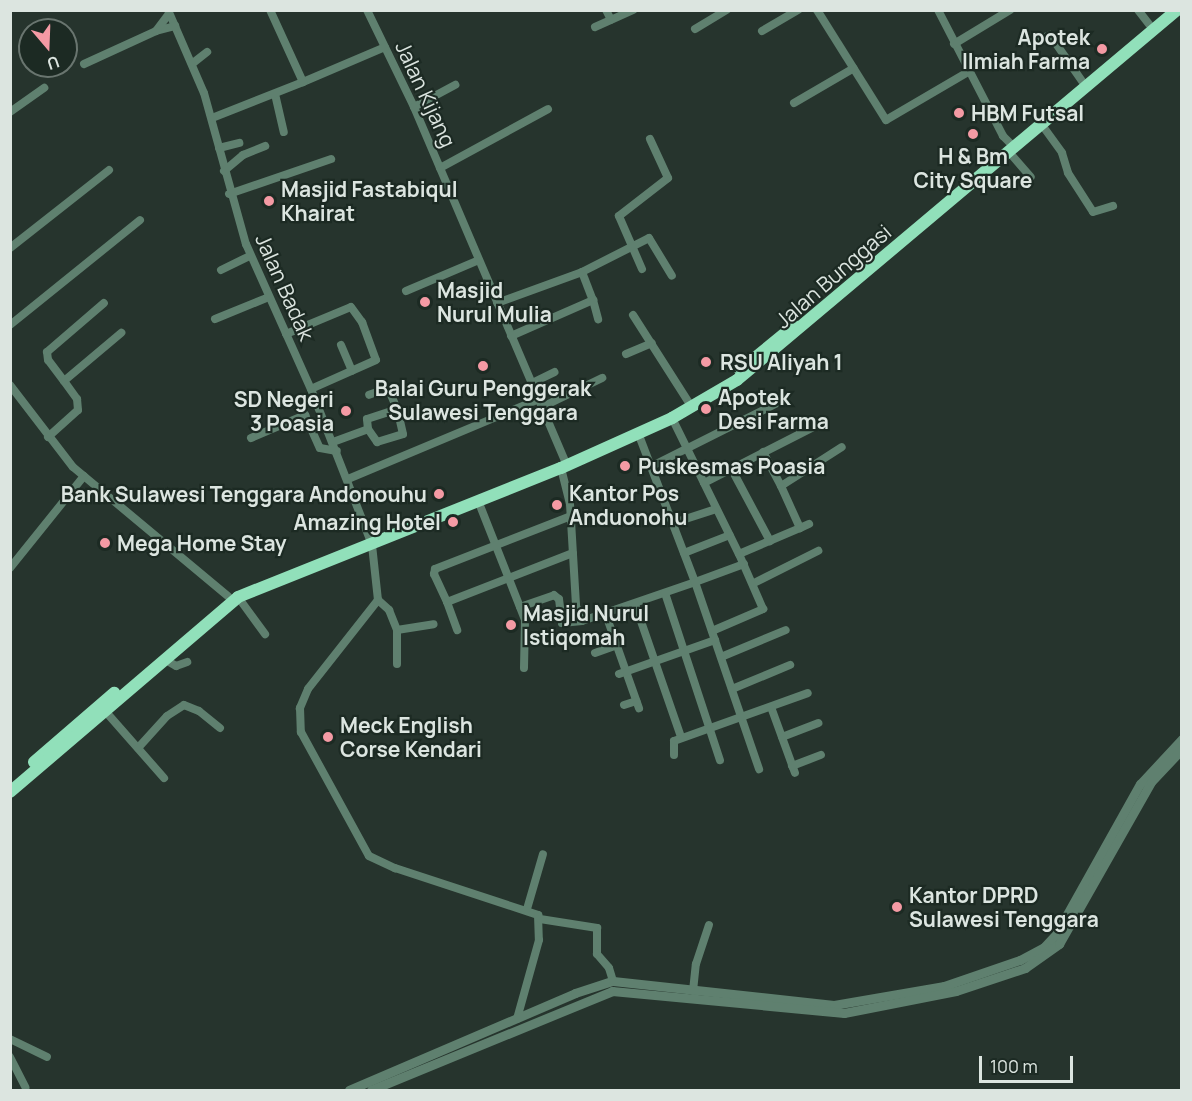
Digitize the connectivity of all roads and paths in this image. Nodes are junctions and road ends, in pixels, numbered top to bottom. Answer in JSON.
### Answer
{"nodes":[{"id":1,"x":270,"y":10,"type":"edge"},
{"id":2,"x":367,"y":10,"type":"edge"},
{"id":3,"x":606,"y":10,"type":"edge"},
{"id":4,"x":633,"y":10,"type":"edge"},
{"id":5,"x":727,"y":10,"type":"edge"},
{"id":6,"x":798,"y":10,"type":"edge"},
{"id":7,"x":817,"y":10,"type":"edge"},
{"id":8,"x":938,"y":10,"type":"edge"},
{"id":9,"x":1010,"y":10,"type":"edge"},
{"id":10,"x":1138,"y":10,"type":"edge"},
{"id":11,"x":1165,"y":10,"type":"edge"},
{"id":12,"x":1177,"y":10,"type":"edge"},
{"id":13,"x":169,"y":12,"type":"edge"},
{"id":14,"x":610,"y":20,"type":"junction"},
{"id":15,"x":1149,"y":24,"type":"junction"},
{"id":16,"x":175,"y":26,"type":"junction"},
{"id":17,"x":595,"y":27,"type":"dead end"},
{"id":18,"x":695,"y":29,"type":"dead end"},
{"id":19,"x":156,"y":31,"type":"junction"},
{"id":20,"x":762,"y":31,"type":"dead end"},
{"id":21,"x":1040,"y":39,"type":"dead end"},
{"id":22,"x":1133,"y":43,"type":"junction"},
{"id":23,"x":954,"y":44,"type":"junction"},
{"id":24,"x":385,"y":47,"type":"junction"},
{"id":25,"x":207,"y":52,"type":"dead end"},
{"id":26,"x":193,"y":63,"type":"junction"},
{"id":27,"x":84,"y":64,"type":"dead end"},
{"id":28,"x":854,"y":68,"type":"junction"},
{"id":29,"x":968,"y":72,"type":"junction"},
{"id":30,"x":1082,"y":81,"type":"junction"},
{"id":31,"x":303,"y":82,"type":"junction"},
{"id":32,"x":455,"y":85,"type":"dead end"},
{"id":33,"x":44,"y":88,"type":"dead end"},
{"id":34,"x":274,"y":94,"type":"junction"},
{"id":35,"x":794,"y":103,"type":"dead end"},
{"id":36,"x":414,"y":107,"type":"junction"},
{"id":37,"x":548,"y":109,"type":"dead end"},
{"id":38,"x":10,"y":112,"type":"edge"},
{"id":39,"x":212,"y":118,"type":"junction"},
{"id":40,"x":1042,"y":125,"type":"junction"},
{"id":41,"x":284,"y":132,"type":"dead end"},
{"id":42,"x":650,"y":139,"type":"dead end"},
{"id":43,"x":238,"y":143,"type":"dead end"},
{"id":44,"x":265,"y":146,"type":"dead end"},
{"id":45,"x":1010,"y":147,"type":"junction"},
{"id":46,"x":219,"y":148,"type":"junction"},
{"id":47,"x":331,"y":159,"type":"dead end"},
{"id":48,"x":440,"y":168,"type":"junction"},
{"id":49,"x":109,"y":170,"type":"dead end"},
{"id":50,"x":224,"y":171,"type":"junction"},
{"id":51,"x":1031,"y":177,"type":"dead end"},
{"id":52,"x":229,"y":194,"type":"junction"},
{"id":53,"x":1113,"y":206,"type":"dead end"},
{"id":54,"x":140,"y":220,"type":"dead end"},
{"id":55,"x":10,"y":248,"type":"edge"},
{"id":56,"x":632,"y":249,"type":"junction"},
{"id":57,"x":250,"y":256,"type":"junction"},
{"id":58,"x":479,"y":260,"type":"junction"},
{"id":59,"x":642,"y":269,"type":"dead end"},
{"id":60,"x":221,"y":270,"type":"dead end"},
{"id":61,"x":582,"y":272,"type":"junction"},
{"id":62,"x":672,"y":276,"type":"dead end"},
{"id":63,"x":406,"y":291,"type":"dead end"},
{"id":64,"x":269,"y":297,"type":"junction"},
{"id":65,"x":593,"y":300,"type":"junction"},
{"id":66,"x":104,"y":303,"type":"dead end"},
{"id":67,"x":497,"y":303,"type":"junction"},
{"id":68,"x":633,"y":315,"type":"dead end"},
{"id":69,"x":215,"y":319,"type":"dead end"},
{"id":70,"x":598,"y":319,"type":"dead end"},
{"id":71,"x":10,"y":325,"type":"edge"},
{"id":72,"x":121,"y":333,"type":"dead end"},
{"id":73,"x":286,"y":334,"type":"junction"},
{"id":74,"x":511,"y":336,"type":"junction"},
{"id":75,"x":652,"y":343,"type":"junction"},
{"id":76,"x":341,"y":345,"type":"dead end"},
{"id":77,"x":626,"y":354,"type":"dead end"},
{"id":78,"x":763,"y":356,"type":"junction"},
{"id":79,"x":352,"y":370,"type":"junction"},
{"id":80,"x":555,"y":372,"type":"dead end"},
{"id":81,"x":602,"y":378,"type":"dead end"},
{"id":82,"x":64,"y":381,"type":"junction"},
{"id":83,"x":532,"y":383,"type":"junction"},
{"id":84,"x":10,"y":386,"type":"edge"},
{"id":85,"x":311,"y":389,"type":"junction"},
{"id":86,"x":369,"y":395,"type":"dead end"},
{"id":87,"x":785,"y":399,"type":"dead end"},
{"id":88,"x":541,"y":403,"type":"junction"},
{"id":89,"x":689,"y":403,"type":"junction"},
{"id":90,"x":397,"y":409,"type":"junction"},
{"id":91,"x":320,"y":410,"type":"junction"},
{"id":92,"x":305,"y":415,"type":"junction"},
{"id":93,"x":672,"y":418,"type":"junction"},
{"id":94,"x":820,"y":423,"type":"dead end"},
{"id":95,"x":368,"y":429,"type":"junction"},
{"id":96,"x":638,"y":433,"type":"junction"},
{"id":97,"x":48,"y":437,"type":"junction"},
{"id":98,"x":251,"y":438,"type":"dead end"},
{"id":99,"x":619,"y":438,"type":"junction"},
{"id":100,"x":335,"y":447,"type":"junction"},
{"id":101,"x":842,"y":447,"type":"dead end"},
{"id":102,"x":689,"y":450,"type":"junction"},
{"id":103,"x":763,"y":452,"type":"junction"},
{"id":104,"x":562,"y":463,"type":"junction"},
{"id":105,"x":652,"y":466,"type":"junction"},
{"id":106,"x":731,"y":468,"type":"junction"},
{"id":107,"x":84,"y":476,"type":"junction"},
{"id":108,"x":348,"y":479,"type":"junction"},
{"id":109,"x":704,"y":483,"type":"junction"},
{"id":110,"x":781,"y":486,"type":"junction"},
{"id":111,"x":479,"y":503,"type":"junction"},
{"id":112,"x":716,"y":509,"type":"junction"},
{"id":113,"x":571,"y":516,"type":"junction"},
{"id":114,"x":673,"y":523,"type":"junction"},
{"id":115,"x":809,"y":524,"type":"dead end"},
{"id":116,"x":800,"y":528,"type":"junction"},
{"id":117,"x":730,"y":535,"type":"junction"},
{"id":118,"x":770,"y":541,"type":"junction"},
{"id":119,"x":371,"y":542,"type":"junction"},
{"id":120,"x":495,"y":544,"type":"junction"},
{"id":121,"x":818,"y":551,"type":"dead end"},
{"id":122,"x":573,"y":553,"type":"junction"},
{"id":123,"x":684,"y":553,"type":"junction"},
{"id":124,"x":739,"y":554,"type":"junction"},
{"id":125,"x":744,"y":564,"type":"junction"},
{"id":126,"x":10,"y":568,"type":"edge"},
{"id":127,"x":509,"y":576,"type":"junction"},
{"id":128,"x":695,"y":582,"type":"junction"},
{"id":129,"x":754,"y":583,"type":"junction"},
{"id":130,"x":665,"y":593,"type":"junction"},
{"id":131,"x":233,"y":596,"type":"junction"},
{"id":132,"x":378,"y":600,"type":"junction"},
{"id":133,"x":447,"y":602,"type":"junction"},
{"id":134,"x":635,"y":604,"type":"junction"},
{"id":135,"x":520,"y":607,"type":"junction"},
{"id":136,"x":214,"y":610,"type":"junction"},
{"id":137,"x":606,"y":615,"type":"junction"},
{"id":138,"x":582,"y":621,"type":"junction"},
{"id":139,"x":434,"y":624,"type":"dead end"},
{"id":140,"x":397,"y":630,"type":"junction"},
{"id":141,"x":457,"y":630,"type":"dead end"},
{"id":142,"x":786,"y":630,"type":"dead end"},
{"id":143,"x":712,"y":631,"type":"junction"},
{"id":144,"x":266,"y":634,"type":"dead end"},
{"id":145,"x":715,"y":640,"type":"junction"},
{"id":146,"x":617,"y":645,"type":"junction"},
{"id":147,"x":684,"y":651,"type":"junction"},
{"id":148,"x":595,"y":654,"type":"dead end"},
{"id":149,"x":720,"y":657,"type":"junction"},
{"id":150,"x":164,"y":659,"type":"junction"},
{"id":151,"x":656,"y":661,"type":"junction"},
{"id":152,"x":187,"y":662,"type":"dead end"},
{"id":153,"x":397,"y":664,"type":"dead end"},
{"id":154,"x":790,"y":665,"type":"dead end"},
{"id":155,"x":524,"y":668,"type":"dead end"},
{"id":156,"x":622,"y":673,"type":"junction"},
{"id":157,"x":732,"y":689,"type":"junction"},
{"id":158,"x":808,"y":693,"type":"dead end"},
{"id":159,"x":624,"y":705,"type":"dead end"},
{"id":160,"x":771,"y":707,"type":"junction"},
{"id":161,"x":106,"y":712,"type":"junction"},
{"id":162,"x":741,"y":718,"type":"junction"},
{"id":163,"x":818,"y":723,"type":"dead end"},
{"id":164,"x":220,"y":728,"type":"dead end"},
{"id":165,"x":710,"y":728,"type":"junction"},
{"id":166,"x":681,"y":737,"type":"junction"},
{"id":167,"x":782,"y":737,"type":"junction"},
{"id":168,"x":1182,"y":739,"type":"edge"},
{"id":169,"x":138,"y":748,"type":"junction"},
{"id":170,"x":1182,"y":749,"type":"edge"},
{"id":171,"x":674,"y":755,"type":"dead end"},
{"id":172,"x":821,"y":755,"type":"dead end"},
{"id":173,"x":720,"y":760,"type":"dead end"},
{"id":174,"x":759,"y":769,"type":"dead end"},
{"id":175,"x":164,"y":778,"type":"dead end"},
{"id":176,"x":10,"y":782,"type":"edge"},
{"id":177,"x":10,"y":792,"type":"edge"},
{"id":178,"x":543,"y":854,"type":"dead end"},
{"id":179,"x":527,"y":909,"type":"junction"},
{"id":180,"x":540,"y":919,"type":"junction"},
{"id":181,"x":709,"y":925,"type":"dead end"},
{"id":182,"x":613,"y":981,"type":"junction"},
{"id":183,"x":959,"y":986,"type":"junction"},
{"id":184,"x":693,"y":991,"type":"junction"},
{"id":185,"x":517,"y":1019,"type":"junction"},
{"id":186,"x":10,"y":1039,"type":"edge"},
{"id":187,"x":483,"y":1040,"type":"junction"},
{"id":188,"x":10,"y":1057,"type":"edge"},
{"id":189,"x":47,"y":1057,"type":"dead end"},
{"id":190,"x":25,"y":1087,"type":"dead end"},
{"id":191,"x":349,"y":1090,"type":"edge"},
{"id":192,"x":371,"y":1090,"type":"edge"}],
"edges":[{"from":1,"to":31,"type":"street"},
{"from":2,"to":24,"type":"street","name":"Jalan Kijang"},
{"from":3,"to":14,"type":"street"},
{"from":4,"to":14,"type":"street"},
{"from":5,"to":18,"type":"street"},
{"from":6,"to":20,"type":"street"},
{"from":7,"to":28,"type":"street"},
{"from":8,"to":23,"type":"street"},
{"from":9,"to":23,"type":"street"},
{"from":10,"to":15,"type":"street"},
{"from":11,"to":15,"type":"highway","name":"Jalan Bunggasi"},
{"from":12,"to":22,"type":"highway","name":"Jalan Bunggasi"},
{"from":13,"to":16,"type":"street","name":"Jalan Badak"},
{"from":13,"to":19,"type":"street"},
{"from":14,"to":17,"type":"street"},
{"from":15,"to":22,"type":"highway","name":"Jalan Bunggasi"},
{"from":16,"to":19,"type":"street"},
{"from":16,"to":26,"type":"street","name":"Jalan Badak"},
{"from":19,"to":27,"type":"street"},
{"from":21,"to":30,"type":"street"},
{"from":22,"to":30,"type":"highway","name":"Jalan Bunggasi"},
{"from":22,"to":40,"type":"highway","name":"Jalan Bunggasi"},
{"from":23,"to":29,"type":"street"},
{"from":24,"to":31,"type":"street"},
{"from":24,"to":36,"type":"street","name":"Jalan Kijang"},
{"from":25,"to":26,"type":"street"},
{"from":26,"to":39,"type":"street","name":"Jalan Badak"},
{"from":28,"to":29,"type":"street"},
{"from":28,"to":35,"type":"street"},
{"from":29,"to":45,"type":"street"},
{"from":30,"to":45,"type":"highway","name":"Jalan Bunggasi"},
{"from":31,"to":34,"type":"street"},
{"from":32,"to":36,"type":"street"},
{"from":33,"to":38,"type":"street"},
{"from":34,"to":39,"type":"street"},
{"from":34,"to":41,"type":"street"},
{"from":36,"to":48,"type":"street","name":"Jalan Kijang"},
{"from":37,"to":48,"type":"street"},
{"from":39,"to":46,"type":"street","name":"Jalan Badak"},
{"from":40,"to":45,"type":"highway","name":"Jalan Bunggasi"},
{"from":40,"to":53,"type":"street"},
{"from":42,"to":56,"type":"street"},
{"from":43,"to":46,"type":"street"},
{"from":44,"to":50,"type":"street"},
{"from":45,"to":51,"type":"street"},
{"from":45,"to":78,"type":"highway","name":"Jalan Bunggasi"},
{"from":46,"to":50,"type":"street","name":"Jalan Badak"},
{"from":47,"to":52,"type":"street"},
{"from":48,"to":58,"type":"street","name":"Jalan Kijang"},
{"from":49,"to":55,"type":"street"},
{"from":50,"to":52,"type":"street","name":"Jalan Badak"},
{"from":52,"to":57,"type":"street","name":"Jalan Badak"},
{"from":54,"to":71,"type":"street"},
{"from":56,"to":59,"type":"street"},
{"from":56,"to":61,"type":"street"},
{"from":56,"to":62,"type":"street"},
{"from":57,"to":60,"type":"street"},
{"from":57,"to":64,"type":"street","name":"Jalan Badak"},
{"from":58,"to":63,"type":"street"},
{"from":58,"to":67,"type":"street","name":"Jalan Kijang"},
{"from":61,"to":65,"type":"street"},
{"from":61,"to":67,"type":"street"},
{"from":64,"to":69,"type":"street"},
{"from":64,"to":73,"type":"street","name":"Jalan Badak"},
{"from":65,"to":70,"type":"street"},
{"from":65,"to":74,"type":"street"},
{"from":66,"to":82,"type":"street"},
{"from":67,"to":74,"type":"street","name":"Jalan Kijang"},
{"from":68,"to":75,"type":"street"},
{"from":72,"to":82,"type":"street"},
{"from":73,"to":79,"type":"street"},
{"from":73,"to":85,"type":"street","name":"Jalan Badak"},
{"from":74,"to":83,"type":"street","name":"Jalan Kijang"},
{"from":75,"to":77,"type":"street"},
{"from":75,"to":89,"type":"street"},
{"from":76,"to":79,"type":"street"},
{"from":78,"to":89,"type":"highway","name":"Jalan Bunggasi"},
{"from":78,"to":93,"type":"highway","name":"Jalan Bunggasi"},
{"from":79,"to":85,"type":"street"},
{"from":80,"to":83,"type":"street"},
{"from":81,"to":88,"type":"street"},
{"from":82,"to":97,"type":"street"},
{"from":83,"to":88,"type":"street","name":"Jalan Kijang"},
{"from":84,"to":97,"type":"street"},
{"from":85,"to":91,"type":"street","name":"Jalan Badak"},
{"from":86,"to":90,"type":"street"},
{"from":87,"to":102,"type":"street"},
{"from":88,"to":104,"type":"street","name":"Jalan Kijang"},
{"from":88,"to":108,"type":"street"},
{"from":89,"to":99,"type":"highway","name":"Jalan Bunggasi"},
{"from":90,"to":95,"type":"street"},
{"from":90,"to":95,"type":"street"},
{"from":91,"to":92,"type":"street"},
{"from":91,"to":100,"type":"street","name":"Jalan Badak"},
{"from":92,"to":98,"type":"street"},
{"from":92,"to":100,"type":"street"},
{"from":93,"to":96,"type":"highway","name":"Jalan Bunggasi"},
{"from":93,"to":102,"type":"street"},
{"from":94,"to":103,"type":"street"},
{"from":95,"to":100,"type":"street"},
{"from":96,"to":99,"type":"highway","name":"Jalan Bunggasi"},
{"from":96,"to":105,"type":"street"},
{"from":97,"to":107,"type":"street"},
{"from":99,"to":104,"type":"highway","name":"Jalan Bunggasi"},
{"from":100,"to":108,"type":"street","name":"Jalan Badak"},
{"from":101,"to":110,"type":"street"},
{"from":102,"to":105,"type":"street"},
{"from":102,"to":109,"type":"street"},
{"from":103,"to":106,"type":"street"},
{"from":103,"to":110,"type":"street"},
{"from":104,"to":111,"type":"highway","name":"Jalan Bunggasi"},
{"from":104,"to":113,"type":"street","name":"Jalan Kijang"},
{"from":104,"to":119,"type":"highway","name":"Jalan Bunggasi"},
{"from":105,"to":114,"type":"street"},
{"from":106,"to":109,"type":"street"},
{"from":106,"to":118,"type":"street"},
{"from":107,"to":126,"type":"street"},
{"from":107,"to":131,"type":"street"},
{"from":108,"to":119,"type":"street","name":"Jalan Badak"},
{"from":109,"to":112,"type":"street"},
{"from":110,"to":116,"type":"street"},
{"from":111,"to":119,"type":"highway","name":"Jalan Bunggasi"},
{"from":111,"to":120,"type":"street"},
{"from":112,"to":114,"type":"street"},
{"from":112,"to":117,"type":"street"},
{"from":113,"to":120,"type":"street"},
{"from":113,"to":122,"type":"street","name":"Jalan Kijang"},
{"from":114,"to":123,"type":"street"},
{"from":115,"to":116,"type":"street"},
{"from":116,"to":118,"type":"street"},
{"from":117,"to":123,"type":"street"},
{"from":117,"to":124,"type":"street"},
{"from":118,"to":124,"type":"street"},
{"from":119,"to":131,"type":"highway"},
{"from":119,"to":132,"type":"street","name":"Jalan Badak"},
{"from":120,"to":127,"type":"street"},
{"from":120,"to":133,"type":"street"},
{"from":121,"to":129,"type":"street"},
{"from":122,"to":127,"type":"street"},
{"from":122,"to":138,"type":"street","name":"Jalan Kijang"},
{"from":123,"to":128,"type":"street"},
{"from":124,"to":125,"type":"street"},
{"from":125,"to":128,"type":"street"},
{"from":125,"to":129,"type":"street"},
{"from":127,"to":133,"type":"street"},
{"from":127,"to":135,"type":"street"},
{"from":128,"to":130,"type":"street"},
{"from":128,"to":143,"type":"street"},
{"from":129,"to":143,"type":"street"},
{"from":130,"to":134,"type":"street"},
{"from":130,"to":147,"type":"street"},
{"from":131,"to":136,"type":"highway"},
{"from":131,"to":144,"type":"street"},
{"from":132,"to":140,"type":"street"},
{"from":132,"to":179,"type":"street"},
{"from":133,"to":141,"type":"street"},
{"from":134,"to":137,"type":"street"},
{"from":134,"to":151,"type":"street"},
{"from":135,"to":138,"type":"street"},
{"from":135,"to":155,"type":"street"},
{"from":136,"to":150,"type":"highway"},
{"from":136,"to":176,"type":"highway"},
{"from":137,"to":138,"type":"street"},
{"from":137,"to":146,"type":"street"},
{"from":139,"to":140,"type":"street"},
{"from":140,"to":153,"type":"street"},
{"from":142,"to":149,"type":"street"},
{"from":143,"to":145,"type":"street"},
{"from":145,"to":147,"type":"street"},
{"from":145,"to":149,"type":"street"},
{"from":146,"to":148,"type":"street"},
{"from":146,"to":156,"type":"street"},
{"from":147,"to":151,"type":"street"},
{"from":147,"to":165,"type":"street"},
{"from":149,"to":157,"type":"street"},
{"from":150,"to":152,"type":"street"},
{"from":150,"to":161,"type":"highway"},
{"from":151,"to":156,"type":"street"},
{"from":151,"to":166,"type":"street"},
{"from":154,"to":157,"type":"street"},
{"from":156,"to":159,"type":"street"},
{"from":157,"to":162,"type":"street"},
{"from":158,"to":160,"type":"street"},
{"from":160,"to":162,"type":"street"},
{"from":160,"to":167,"type":"street"},
{"from":161,"to":169,"type":"street"},
{"from":161,"to":177,"type":"highway"},
{"from":162,"to":165,"type":"street"},
{"from":162,"to":174,"type":"street"},
{"from":163,"to":167,"type":"street"},
{"from":164,"to":169,"type":"street"},
{"from":165,"to":166,"type":"street"},
{"from":165,"to":173,"type":"street"},
{"from":166,"to":171,"type":"street"},
{"from":167,"to":172,"type":"street"},
{"from":168,"to":183,"type":"street"},
{"from":169,"to":175,"type":"street"},
{"from":170,"to":183,"type":"street"},
{"from":178,"to":179,"type":"street"},
{"from":179,"to":180,"type":"street"},
{"from":180,"to":182,"type":"street"},
{"from":180,"to":185,"type":"street"},
{"from":181,"to":184,"type":"street"},
{"from":182,"to":184,"type":"street"},
{"from":182,"to":185,"type":"street"},
{"from":183,"to":184,"type":"street"},
{"from":183,"to":187,"type":"street"},
{"from":185,"to":187,"type":"street"},
{"from":186,"to":189,"type":"street"},
{"from":187,"to":191,"type":"street"},
{"from":187,"to":192,"type":"street"},
{"from":188,"to":190,"type":"street"}]}
